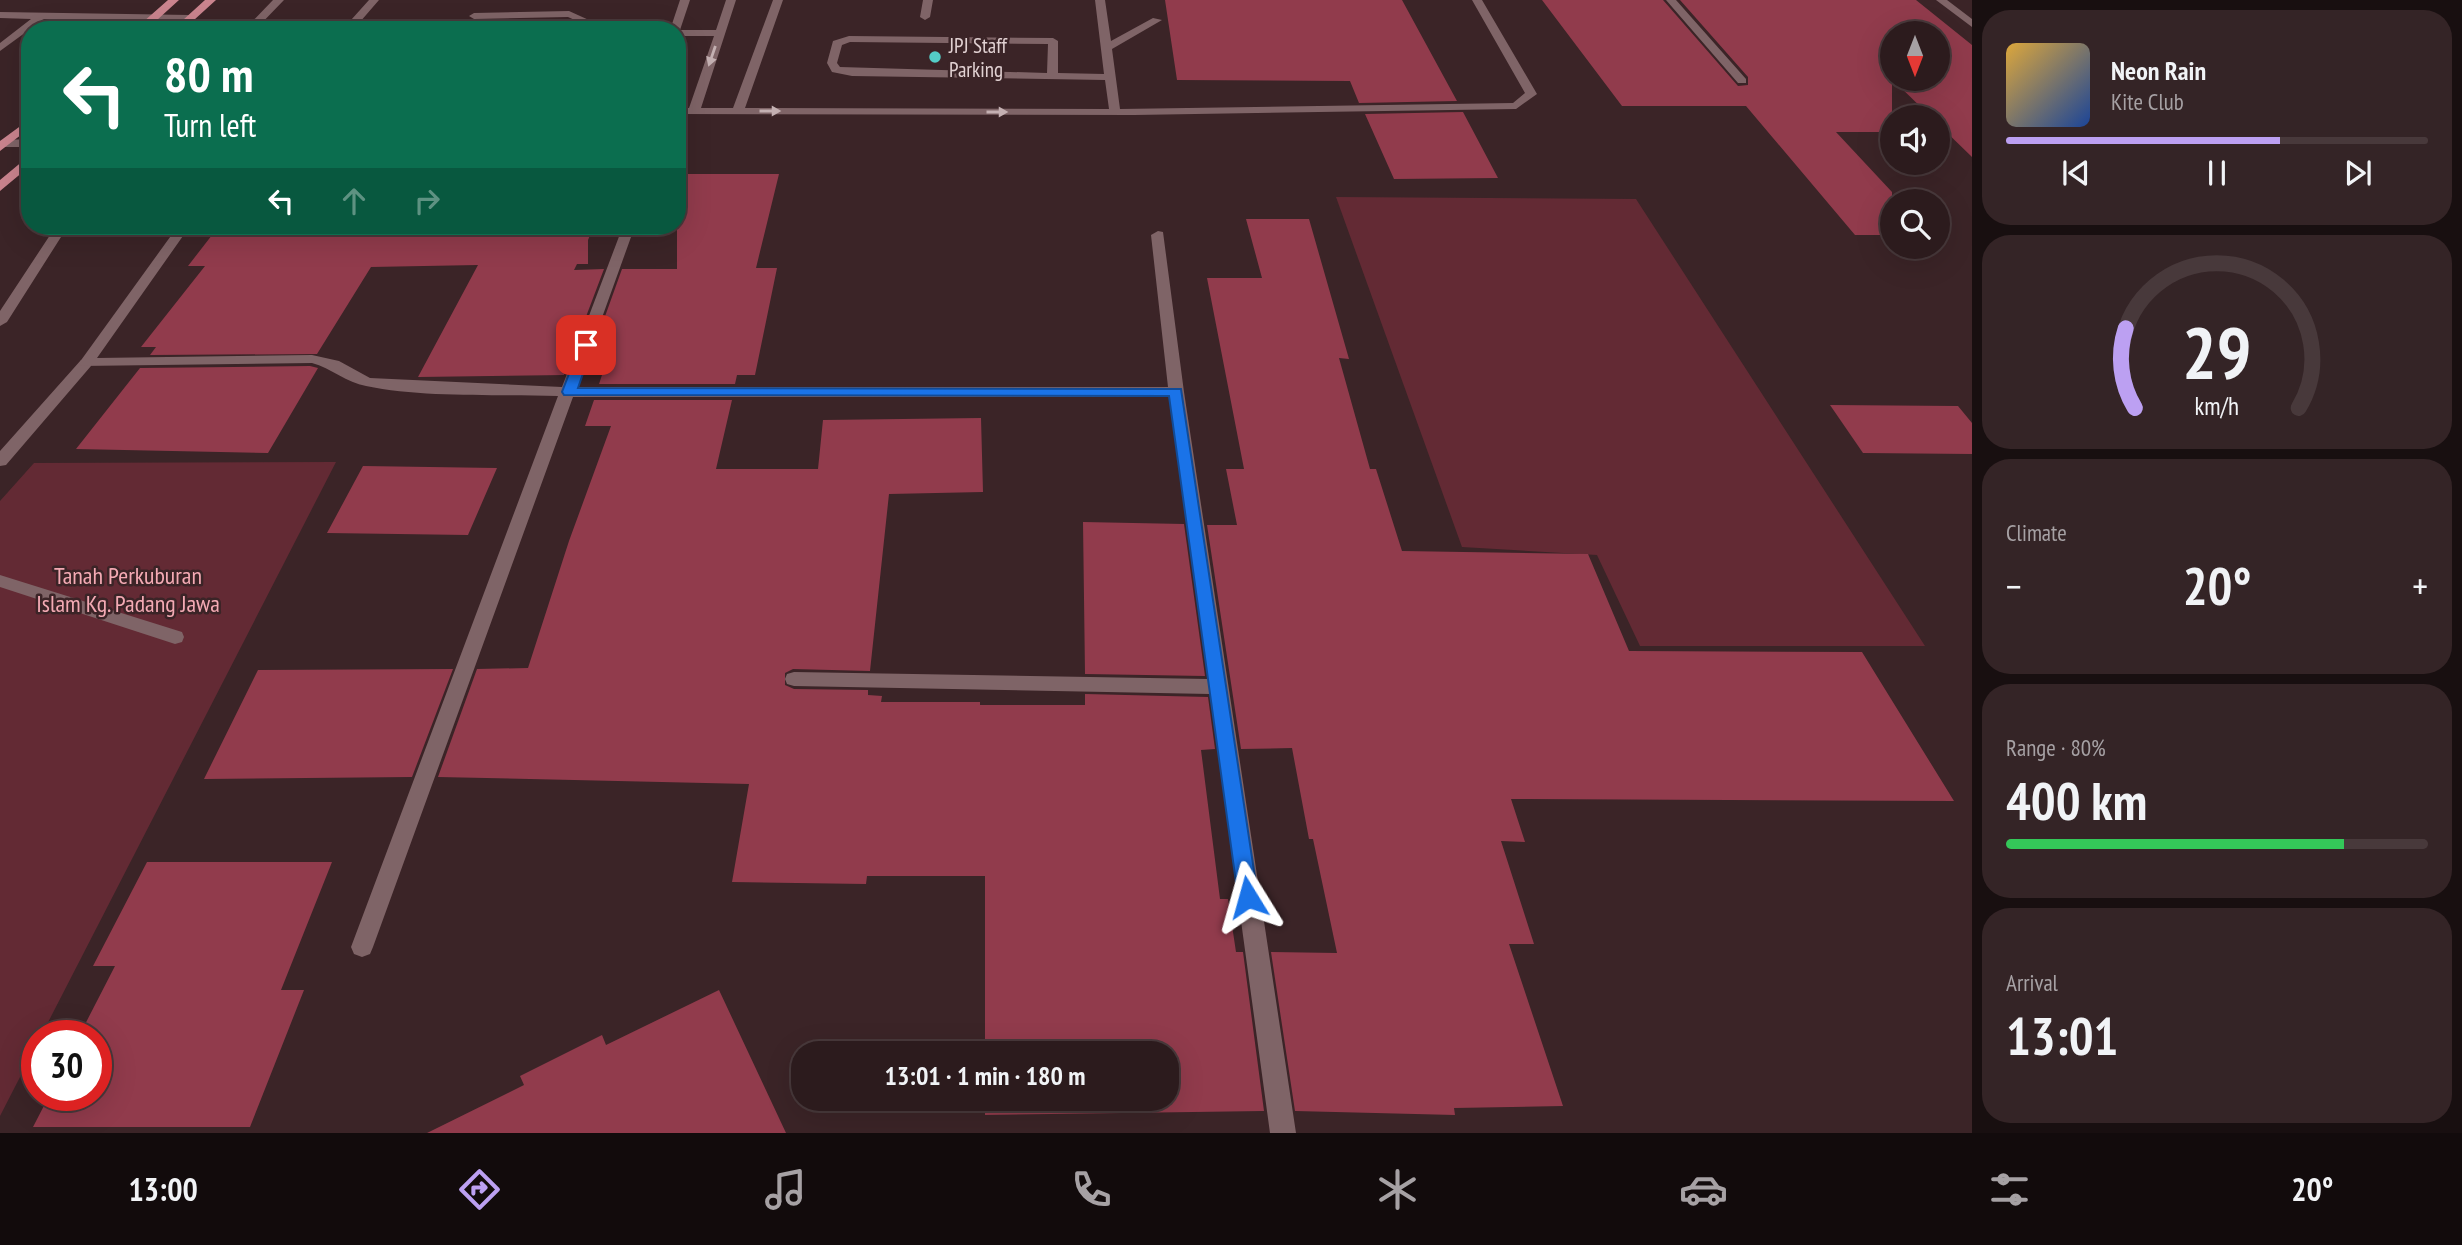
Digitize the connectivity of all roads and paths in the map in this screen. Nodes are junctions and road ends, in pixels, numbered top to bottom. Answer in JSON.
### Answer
{"nodes":[{"id":1,"x":174,"y":0,"type":"edge"},
{"id":2,"x":211,"y":0,"type":"edge"},
{"id":3,"x":279,"y":0,"type":"edge"},
{"id":4,"x":374,"y":0,"type":"edge"},
{"id":5,"x":685,"y":0,"type":"edge"},
{"id":6,"x":731,"y":0,"type":"edge"},
{"id":7,"x":778,"y":0,"type":"edge"},
{"id":8,"x":928,"y":0,"type":"edge"},
{"id":9,"x":1100,"y":0,"type":"edge"},
{"id":10,"x":1477,"y":0,"type":"edge"},
{"id":11,"x":1671,"y":0,"type":"edge"},
{"id":12,"x":1941,"y":0,"type":"edge"},
{"id":13,"x":0,"y":15,"type":"edge"},
{"id":14,"x":42,"y":15,"type":"junction"},
{"id":15,"x":474,"y":16,"type":"dead end"},
{"id":16,"x":925,"y":17,"type":"dead end"},
{"id":17,"x":152,"y":18,"type":"junction"},
{"id":18,"x":190,"y":18,"type":"junction"},
{"id":19,"x":1157,"y":20,"type":"dead end"},
{"id":20,"x":34,"y":21,"type":"edge"},
{"id":21,"x":149,"y":21,"type":"edge"},
{"id":22,"x":187,"y":21,"type":"edge"},
{"id":23,"x":258,"y":21,"type":"edge"},
{"id":24,"x":355,"y":21,"type":"edge"},
{"id":25,"x":585,"y":21,"type":"edge"},
{"id":26,"x":679,"y":21,"type":"edge"},
{"id":27,"x":1972,"y":24,"type":"edge"},
{"id":28,"x":686,"y":31,"type":"edge"},
{"id":29,"x":21,"y":32,"type":"edge"},
{"id":30,"x":720,"y":33,"type":"junction"},
{"id":31,"x":0,"y":48,"type":"edge"},
{"id":32,"x":1106,"y":48,"type":"junction"},
{"id":33,"x":1052,"y":76,"type":"junction"},
{"id":34,"x":1111,"y":77,"type":"junction"},
{"id":35,"x":1742,"y":81,"type":"dead end"},
{"id":36,"x":686,"y":111,"type":"edge"},
{"id":37,"x":694,"y":111,"type":"junction"},
{"id":38,"x":738,"y":111,"type":"junction"},
{"id":39,"x":1115,"y":112,"type":"junction"},
{"id":40,"x":21,"y":129,"type":"edge"},
{"id":41,"x":21,"y":144,"type":"edge"},
{"id":42,"x":2,"y":145,"type":"edge"},
{"id":43,"x":21,"y":167,"type":"edge"},
{"id":44,"x":0,"y":187,"type":"edge"},
{"id":45,"x":56,"y":235,"type":"edge"},
{"id":46,"x":178,"y":235,"type":"edge"},
{"id":47,"x":626,"y":235,"type":"edge"},
{"id":48,"x":1158,"y":235,"type":"dead end"},
{"id":49,"x":0,"y":322,"type":"edge"},
{"id":50,"x":86,"y":363,"type":"junction"},
{"id":51,"x":569,"y":392,"type":"junction"},
{"id":52,"x":1176,"y":392,"type":"junction"},
{"id":53,"x":0,"y":461,"type":"edge"},
{"id":54,"x":0,"y":581,"type":"edge"},
{"id":55,"x":175,"y":637,"type":"dead end"},
{"id":56,"x":794,"y":679,"type":"dead end"},
{"id":57,"x":1217,"y":687,"type":"junction"},
{"id":58,"x":362,"y":947,"type":"dead end"},
{"id":59,"x":1283,"y":1133,"type":"edge"}],
"edges":[{"from":1,"to":17,"type":"main road"},
{"from":2,"to":18,"type":"main road"},
{"from":3,"to":23,"type":"street"},
{"from":4,"to":24,"type":"street"},
{"from":5,"to":26,"type":"street"},
{"from":6,"to":30,"type":"street"},
{"from":7,"to":38,"type":"street"},
{"from":8,"to":16,"type":"street"},
{"from":9,"to":32,"type":"street"},
{"from":10,"to":39,"type":"street"},
{"from":11,"to":35,"type":"street"},
{"from":12,"to":27,"type":"street"},
{"from":13,"to":14,"type":"street"},
{"from":14,"to":17,"type":"street"},
{"from":14,"to":20,"type":"street"},
{"from":15,"to":25,"type":"street"},
{"from":17,"to":18,"type":"street"},
{"from":17,"to":21,"type":"main road"},
{"from":18,"to":22,"type":"main road"},
{"from":19,"to":32,"type":"street"},
{"from":28,"to":30,"type":"street"},
{"from":29,"to":31,"type":"street"},
{"from":30,"to":37,"type":"street","one_way":true},
{"from":32,"to":34,"type":"street"},
{"from":33,"to":33,"type":"street"},
{"from":33,"to":34,"type":"street"},
{"from":34,"to":39,"type":"street"},
{"from":36,"to":37,"type":"street"},
{"from":37,"to":38,"type":"street"},
{"from":38,"to":39,"type":"street","one_way":true},
{"from":40,"to":42,"type":"main road"},
{"from":41,"to":42,"type":"street"},
{"from":43,"to":44,"type":"main road"},
{"from":45,"to":49,"type":"street"},
{"from":46,"to":50,"type":"street"},
{"from":47,"to":51,"type":"street"},
{"from":48,"to":52,"type":"street"},
{"from":50,"to":51,"type":"street"},
{"from":50,"to":53,"type":"street"},
{"from":51,"to":52,"type":"street"},
{"from":51,"to":58,"type":"street"},
{"from":52,"to":57,"type":"street"},
{"from":54,"to":55,"type":"street"},
{"from":56,"to":57,"type":"street"},
{"from":57,"to":59,"type":"street"}]}
